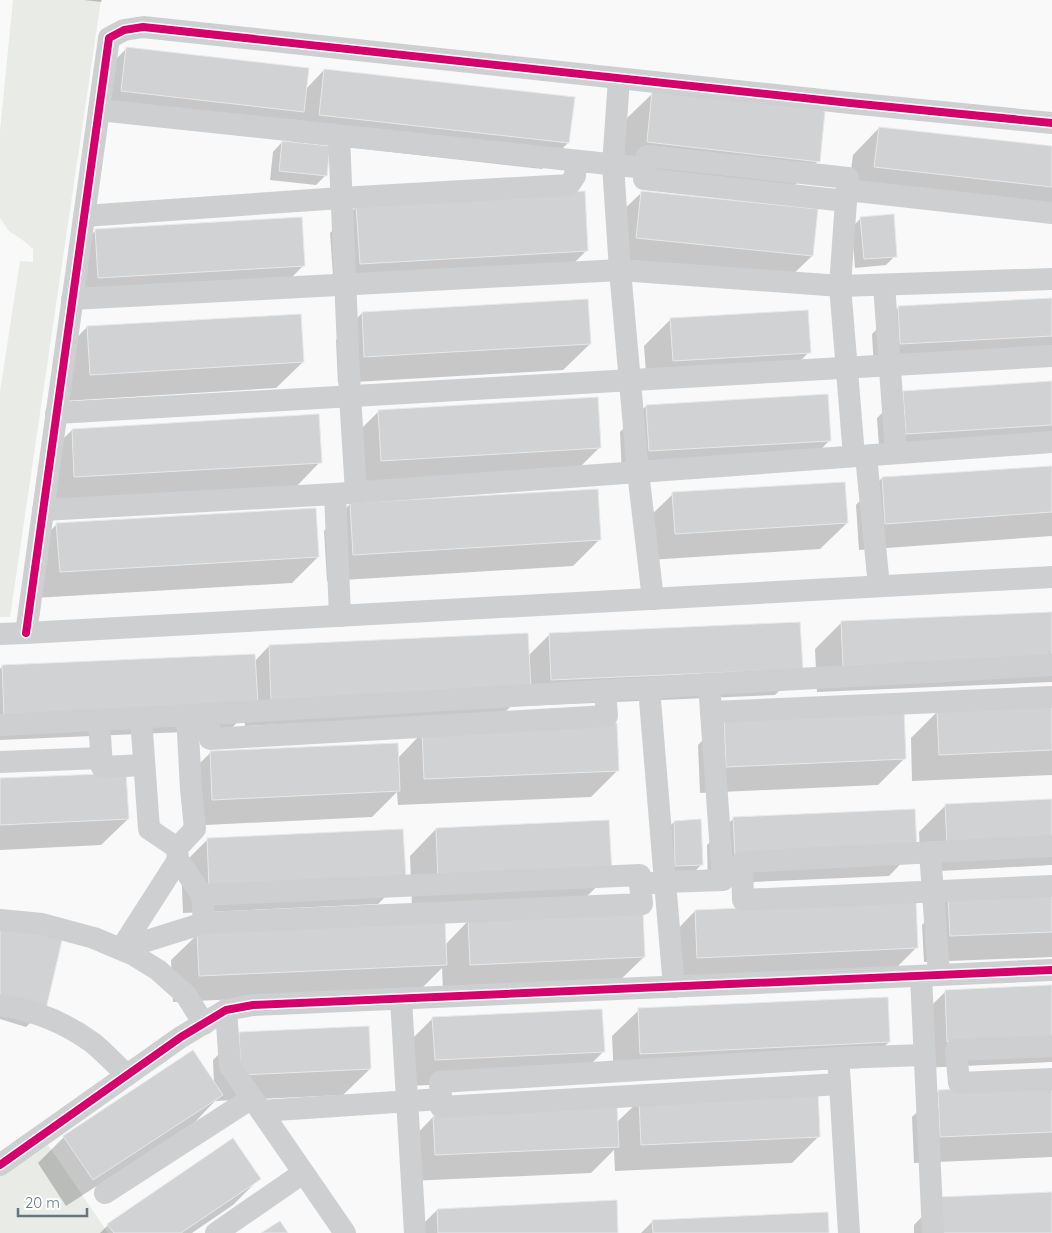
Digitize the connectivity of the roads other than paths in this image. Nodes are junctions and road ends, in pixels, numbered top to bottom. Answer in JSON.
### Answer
{"nodes":[{"id":1,"x":619,"y":79,"type":"junction"},
{"id":2,"x":98,"y":110,"type":"junction"},
{"id":3,"x":1052,"y":123,"type":"edge"},
{"id":4,"x":338,"y":136,"type":"junction"},
{"id":5,"x":576,"y":162,"type":"junction"},
{"id":6,"x":613,"y":165,"type":"junction"},
{"id":7,"x":846,"y":195,"type":"junction"},
{"id":8,"x":341,"y":198,"type":"junction"},
{"id":9,"x":1052,"y":213,"type":"edge"},
{"id":10,"x":84,"y":216,"type":"junction"},
{"id":11,"x":620,"y":270,"type":"junction"},
{"id":12,"x":1052,"y":279,"type":"edge"},
{"id":13,"x":345,"y":284,"type":"junction"},
{"id":14,"x":884,"y":284,"type":"junction"},
{"id":15,"x":840,"y":286,"type":"junction"},
{"id":16,"x":72,"y":298,"type":"junction"},
{"id":17,"x":1052,"y":356,"type":"edge"},
{"id":18,"x":889,"y":365,"type":"junction"},
{"id":19,"x":847,"y":368,"type":"junction"},
{"id":20,"x":630,"y":380,"type":"junction"},
{"id":21,"x":350,"y":396,"type":"junction"},
{"id":22,"x":56,"y":413,"type":"junction"},
{"id":23,"x":1052,"y":442,"type":"edge"},
{"id":24,"x":896,"y":453,"type":"junction"},
{"id":25,"x":860,"y":456,"type":"junction"},
{"id":26,"x":638,"y":472,"type":"junction"},
{"id":27,"x":346,"y":493,"type":"junction"},
{"id":28,"x":43,"y":510,"type":"junction"},
{"id":29,"x":1052,"y":577,"type":"edge"},
{"id":30,"x":879,"y":586,"type":"junction"},
{"id":31,"x":653,"y":599,"type":"junction"},
{"id":32,"x":340,"y":616,"type":"junction"},
{"id":33,"x":26,"y":633,"type":"junction"},
{"id":34,"x":0,"y":634,"type":"edge"},
{"id":35,"x":1052,"y":664,"type":"edge"},
{"id":36,"x":918,"y":672,"type":"junction"},
{"id":37,"x":709,"y":684,"type":"junction"},
{"id":38,"x":650,"y":688,"type":"junction"},
{"id":39,"x":605,"y":690,"type":"junction"},
{"id":40,"x":1052,"y":697,"type":"edge"},
{"id":41,"x":408,"y":702,"type":"junction"},
{"id":42,"x":920,"y":703,"type":"junction"},
{"id":43,"x":711,"y":712,"type":"junction"},
{"id":44,"x":198,"y":714,"type":"junction"},
{"id":45,"x":141,"y":718,"type":"junction"},
{"id":46,"x":99,"y":720,"type":"junction"},
{"id":47,"x":0,"y":725,"type":"edge"},
{"id":48,"x":410,"y":727,"type":"junction"},
{"id":49,"x":101,"y":758,"type":"junction"},
{"id":50,"x":0,"y":762,"type":"edge"},
{"id":51,"x":144,"y":765,"type":"junction"},
{"id":52,"x":1052,"y":846,"type":"edge"},
{"id":53,"x":930,"y":852,"type":"junction"},
{"id":54,"x":178,"y":854,"type":"junction"},
{"id":55,"x":733,"y":880,"type":"junction"},
{"id":56,"x":665,"y":882,"type":"junction"},
{"id":57,"x":432,"y":884,"type":"junction"},
{"id":58,"x":640,"y":884,"type":"junction"},
{"id":59,"x":1052,"y":886,"type":"edge"},
{"id":60,"x":933,"y":891,"type":"junction"},
{"id":61,"x":202,"y":895,"type":"junction"},
{"id":62,"x":434,"y":913,"type":"junction"},
{"id":63,"x":0,"y":920,"type":"edge"},
{"id":64,"x":204,"y":923,"type":"junction"},
{"id":65,"x":121,"y":949,"type":"junction"},
{"id":66,"x":1052,"y":970,"type":"edge"},
{"id":67,"x":930,"y":975,"type":"junction"},
{"id":68,"x":674,"y":987,"type":"junction"},
{"id":69,"x":401,"y":999,"type":"junction"},
{"id":70,"x":0,"y":1005,"type":"edge"},
{"id":71,"x":226,"y":1010,"type":"junction"},
{"id":72,"x":204,"y":1024,"type":"junction"},
{"id":73,"x":1052,"y":1046,"type":"edge"},
{"id":74,"x":838,"y":1058,"type":"junction"},
{"id":75,"x":925,"y":1063,"type":"junction"},
{"id":76,"x":627,"y":1071,"type":"junction"},
{"id":77,"x":958,"y":1071,"type":"junction"},
{"id":78,"x":127,"y":1075,"type":"junction"},
{"id":79,"x":1052,"y":1079,"type":"edge"},
{"id":80,"x":840,"y":1084,"type":"junction"},
{"id":81,"x":629,"y":1096,"type":"junction"},
{"id":82,"x":441,"y":1099,"type":"junction"},
{"id":83,"x":408,"y":1101,"type":"junction"},
{"id":84,"x":256,"y":1105,"type":"junction"},
{"id":85,"x":0,"y":1165,"type":"edge"},
{"id":86,"x":303,"y":1173,"type":"junction"},
{"id":87,"x":105,"y":1193,"type":"dead end"},
{"id":88,"x":216,"y":1233,"type":"edge"},
{"id":89,"x":344,"y":1233,"type":"edge"},
{"id":90,"x":416,"y":1233,"type":"edge"},
{"id":91,"x":849,"y":1233,"type":"edge"},
{"id":92,"x":933,"y":1233,"type":"edge"}],
"edges":[{"from":1,"to":2,"type":"street"},
{"from":1,"to":3,"type":"street"},
{"from":1,"to":6,"type":"street"},
{"from":2,"to":4,"type":"street"},
{"from":2,"to":10,"type":"street"},
{"from":4,"to":5,"type":"street"},
{"from":4,"to":8,"type":"street"},
{"from":5,"to":6,"type":"street"},
{"from":5,"to":8,"type":"street"},
{"from":6,"to":7,"type":"street"},
{"from":6,"to":11,"type":"street"},
{"from":7,"to":9,"type":"street"},
{"from":7,"to":15,"type":"street"},
{"from":8,"to":10,"type":"street"},
{"from":8,"to":13,"type":"street"},
{"from":10,"to":16,"type":"street"},
{"from":11,"to":13,"type":"street"},
{"from":11,"to":15,"type":"street"},
{"from":11,"to":20,"type":"street"},
{"from":12,"to":14,"type":"street"},
{"from":13,"to":16,"type":"street"},
{"from":13,"to":21,"type":"street"},
{"from":14,"to":15,"type":"street"},
{"from":14,"to":18,"type":"street"},
{"from":15,"to":19,"type":"street"},
{"from":16,"to":22,"type":"street"},
{"from":17,"to":18,"type":"street"},
{"from":18,"to":19,"type":"street"},
{"from":18,"to":24,"type":"street"},
{"from":19,"to":20,"type":"street"},
{"from":19,"to":25,"type":"street"},
{"from":20,"to":21,"type":"street"},
{"from":20,"to":26,"type":"street"},
{"from":21,"to":22,"type":"street"},
{"from":21,"to":27,"type":"street"},
{"from":22,"to":28,"type":"street"},
{"from":23,"to":24,"type":"street"},
{"from":24,"to":25,"type":"street"},
{"from":25,"to":26,"type":"street"},
{"from":25,"to":30,"type":"street"},
{"from":26,"to":27,"type":"street"},
{"from":26,"to":31,"type":"street"},
{"from":27,"to":28,"type":"street"},
{"from":27,"to":32,"type":"street"},
{"from":28,"to":33,"type":"street"},
{"from":29,"to":30,"type":"street"},
{"from":30,"to":31,"type":"street"},
{"from":31,"to":32,"type":"street"},
{"from":32,"to":33,"type":"street"},
{"from":33,"to":34,"type":"street"},
{"from":35,"to":36,"type":"street"},
{"from":36,"to":37,"type":"street"},
{"from":36,"to":42,"type":"street"},
{"from":37,"to":38,"type":"street"},
{"from":37,"to":43,"type":"street"},
{"from":38,"to":39,"type":"street"},
{"from":38,"to":56,"type":"street"},
{"from":39,"to":41,"type":"street"},
{"from":39,"to":48,"type":"street"},
{"from":40,"to":42,"type":"street"},
{"from":41,"to":44,"type":"street"},
{"from":41,"to":48,"type":"street"},
{"from":42,"to":43,"type":"street"},
{"from":43,"to":55,"type":"street"},
{"from":44,"to":45,"type":"street"},
{"from":44,"to":48,"type":"street"},
{"from":44,"to":54,"type":"street"},
{"from":45,"to":46,"type":"street"},
{"from":45,"to":51,"type":"street"},
{"from":46,"to":47,"type":"street"},
{"from":46,"to":49,"type":"street"},
{"from":49,"to":50,"type":"street"},
{"from":49,"to":51,"type":"street"},
{"from":51,"to":54,"type":"street"},
{"from":52,"to":53,"type":"street"},
{"from":53,"to":55,"type":"street"},
{"from":53,"to":60,"type":"street"},
{"from":54,"to":61,"type":"street"},
{"from":54,"to":65,"type":"street"},
{"from":55,"to":56,"type":"street"},
{"from":55,"to":60,"type":"street"},
{"from":56,"to":58,"type":"street"},
{"from":56,"to":68,"type":"street"},
{"from":57,"to":58,"type":"street"},
{"from":57,"to":61,"type":"street"},
{"from":57,"to":62,"type":"street"},
{"from":58,"to":62,"type":"street"},
{"from":59,"to":60,"type":"street"},
{"from":60,"to":67,"type":"street"},
{"from":61,"to":64,"type":"street"},
{"from":62,"to":64,"type":"street"},
{"from":63,"to":65,"type":"street"},
{"from":64,"to":65,"type":"street"},
{"from":65,"to":72,"type":"street"},
{"from":66,"to":67,"type":"street"},
{"from":67,"to":68,"type":"street"},
{"from":67,"to":75,"type":"street"},
{"from":68,"to":69,"type":"street"},
{"from":69,"to":71,"type":"street"},
{"from":69,"to":83,"type":"street"},
{"from":70,"to":78,"type":"street"},
{"from":71,"to":72,"type":"street"},
{"from":71,"to":84,"type":"street"},
{"from":72,"to":78,"type":"street"},
{"from":73,"to":77,"type":"street"},
{"from":74,"to":75,"type":"street"},
{"from":74,"to":76,"type":"street"},
{"from":74,"to":80,"type":"street"},
{"from":75,"to":77,"type":"street"},
{"from":75,"to":92,"type":"street"},
{"from":76,"to":81,"type":"street"},
{"from":76,"to":82,"type":"street"},
{"from":77,"to":79,"type":"street"},
{"from":78,"to":85,"type":"street"},
{"from":80,"to":81,"type":"street"},
{"from":80,"to":91,"type":"street"},
{"from":81,"to":82,"type":"street"},
{"from":82,"to":83,"type":"street"},
{"from":83,"to":84,"type":"street"},
{"from":83,"to":90,"type":"street"},
{"from":84,"to":86,"type":"street"},
{"from":84,"to":87,"type":"street"},
{"from":86,"to":88,"type":"street"},
{"from":86,"to":89,"type":"street"}]}
